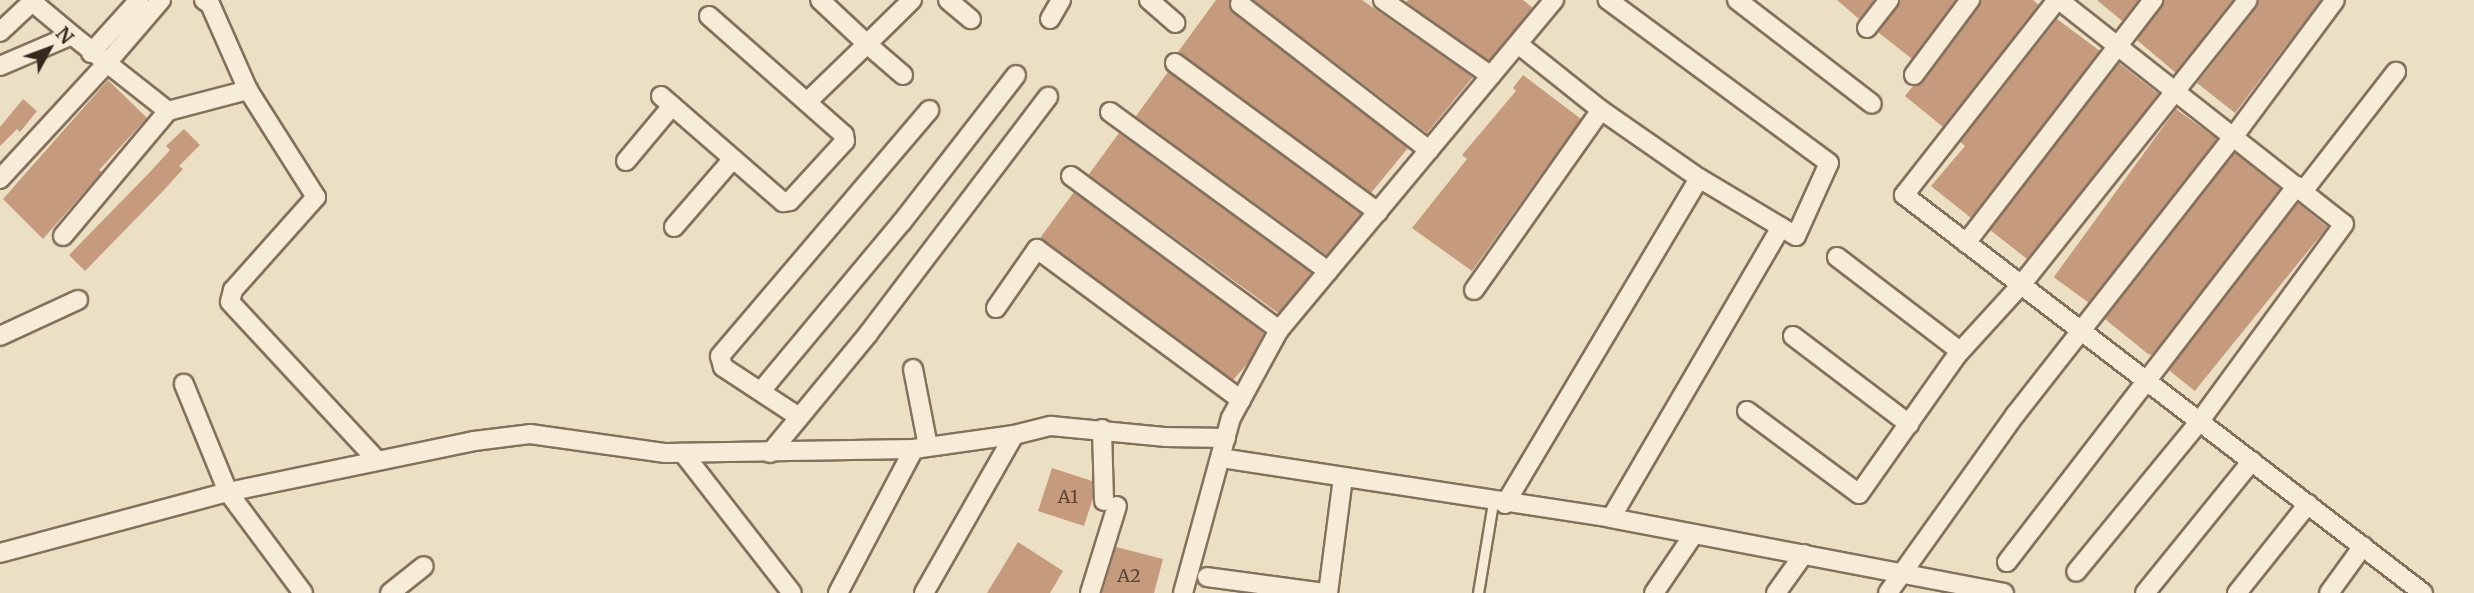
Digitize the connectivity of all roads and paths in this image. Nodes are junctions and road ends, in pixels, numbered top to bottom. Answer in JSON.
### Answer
{"nodes":[{"id":1,"x":139,"y":0,"type":"edge"},
{"id":2,"x":161,"y":0,"type":"edge"},
{"id":3,"x":204,"y":0,"type":"edge"},
{"id":4,"x":820,"y":0,"type":"edge"},
{"id":5,"x":912,"y":0,"type":"edge"},
{"id":6,"x":948,"y":0,"type":"edge"},
{"id":7,"x":1061,"y":0,"type":"edge"},
{"id":8,"x":1149,"y":0,"type":"edge"},
{"id":9,"x":1383,"y":0,"type":"edge"},
{"id":10,"x":1608,"y":0,"type":"edge"},
{"id":11,"x":1737,"y":0,"type":"edge"},
{"id":12,"x":1889,"y":0,"type":"edge"},
{"id":13,"x":1970,"y":0,"type":"edge"},
{"id":14,"x":2058,"y":0,"type":"edge"},
{"id":15,"x":2153,"y":0,"type":"edge"},
{"id":16,"x":2248,"y":0,"type":"edge"},
{"id":17,"x":2335,"y":0,"type":"edge"},
{"id":18,"x":31,"y":1,"type":"edge"},
{"id":19,"x":1547,"y":3,"type":"edge"},
{"id":20,"x":1240,"y":4,"type":"dead end"},
{"id":21,"x":709,"y":16,"type":"dead end"},
{"id":22,"x":971,"y":19,"type":"dead end"},
{"id":23,"x":1050,"y":19,"type":"dead end"},
{"id":24,"x":1175,"y":23,"type":"dead end"},
{"id":25,"x":1867,"y":29,"type":"dead end"},
{"id":26,"x":0,"y":32,"type":"edge"},
{"id":27,"x":72,"y":35,"type":"junction"},
{"id":28,"x":867,"y":44,"type":"junction"},
{"id":29,"x":1518,"y":44,"type":"junction"},
{"id":30,"x":2116,"y":48,"type":"junction"},
{"id":31,"x":91,"y":53,"type":"junction"},
{"id":32,"x":107,"y":63,"type":"junction"},
{"id":33,"x":1175,"y":63,"type":"dead end"},
{"id":34,"x":0,"y":66,"type":"edge"},
{"id":35,"x":2396,"y":72,"type":"dead end"},
{"id":36,"x":903,"y":75,"type":"dead end"},
{"id":37,"x":1016,"y":75,"type":"dead end"},
{"id":38,"x":1914,"y":75,"type":"dead end"},
{"id":39,"x":1491,"y":76,"type":"junction"},
{"id":40,"x":248,"y":90,"type":"junction"},
{"id":41,"x":2177,"y":91,"type":"junction"},
{"id":42,"x":1048,"y":97,"type":"dead end"},
{"id":43,"x":807,"y":102,"type":"junction"},
{"id":44,"x":1872,"y":104,"type":"dead end"},
{"id":45,"x":929,"y":110,"type":"dead end"},
{"id":46,"x":1601,"y":110,"type":"junction"},
{"id":47,"x":168,"y":111,"type":"junction"},
{"id":48,"x":1110,"y":112,"type":"dead end"},
{"id":49,"x":2234,"y":136,"type":"junction"},
{"id":50,"x":1429,"y":150,"type":"junction"},
{"id":51,"x":732,"y":160,"type":"junction"},
{"id":52,"x":626,"y":161,"type":"dead end"},
{"id":53,"x":1071,"y":176,"type":"dead end"},
{"id":54,"x":1699,"y":178,"type":"junction"},
{"id":55,"x":0,"y":179,"type":"edge"},
{"id":56,"x":2301,"y":188,"type":"junction"},
{"id":57,"x":1378,"y":212,"type":"junction"},
{"id":58,"x":674,"y":227,"type":"dead end"},
{"id":59,"x":1781,"y":227,"type":"junction"},
{"id":60,"x":63,"y":236,"type":"dead end"},
{"id":61,"x":1966,"y":243,"type":"junction"},
{"id":62,"x":1838,"y":257,"type":"dead end"},
{"id":63,"x":1328,"y":271,"type":"junction"},
{"id":64,"x":2021,"y":285,"type":"junction"},
{"id":65,"x":1474,"y":290,"type":"dead end"},
{"id":66,"x":78,"y":300,"type":"dead end"},
{"id":67,"x":996,"y":308,"type":"dead end"},
{"id":68,"x":1279,"y":330,"type":"junction"},
{"id":69,"x":2082,"y":331,"type":"junction"},
{"id":70,"x":0,"y":336,"type":"edge"},
{"id":71,"x":1793,"y":336,"type":"dead end"},
{"id":72,"x":1960,"y":351,"type":"junction"},
{"id":73,"x":914,"y":369,"type":"dead end"},
{"id":74,"x":2147,"y":380,"type":"junction"},
{"id":75,"x":184,"y":384,"type":"dead end"},
{"id":76,"x":761,"y":391,"type":"junction"},
{"id":77,"x":1241,"y":400,"type":"junction"},
{"id":78,"x":1747,"y":411,"type":"dead end"},
{"id":79,"x":799,"y":417,"type":"junction"},
{"id":80,"x":2200,"y":421,"type":"junction"},
{"id":81,"x":1909,"y":424,"type":"junction"},
{"id":82,"x":1102,"y":429,"type":"junction"},
{"id":83,"x":1014,"y":435,"type":"junction"},
{"id":84,"x":1226,"y":438,"type":"junction"},
{"id":85,"x":921,"y":447,"type":"junction"},
{"id":86,"x":683,"y":453,"type":"junction"},
{"id":87,"x":770,"y":453,"type":"junction"},
{"id":88,"x":1221,"y":458,"type":"junction"},
{"id":89,"x":377,"y":460,"type":"junction"},
{"id":90,"x":2252,"y":461,"type":"junction"},
{"id":91,"x":1343,"y":478,"type":"junction"},
{"id":92,"x":228,"y":492,"type":"junction"},
{"id":93,"x":1499,"y":503,"type":"junction"},
{"id":94,"x":2308,"y":504,"type":"junction"},
{"id":95,"x":1611,"y":518,"type":"junction"},
{"id":96,"x":1694,"y":534,"type":"junction"},
{"id":97,"x":2363,"y":547,"type":"junction"},
{"id":98,"x":2,"y":549,"type":"edge"},
{"id":99,"x":1804,"y":554,"type":"junction"},
{"id":100,"x":2007,"y":562,"type":"dead end"},
{"id":101,"x":424,"y":566,"type":"dead end"},
{"id":102,"x":2076,"y":572,"type":"dead end"},
{"id":103,"x":1902,"y":573,"type":"junction"},
{"id":104,"x":1207,"y":577,"type":"dead end"},
{"id":105,"x":2419,"y":592,"type":"edge"},
{"id":106,"x":303,"y":593,"type":"edge"},
{"id":107,"x":390,"y":593,"type":"edge"},
{"id":108,"x":792,"y":593,"type":"edge"},
{"id":109,"x":838,"y":593,"type":"edge"},
{"id":110,"x":924,"y":593,"type":"edge"},
{"id":111,"x":1090,"y":593,"type":"edge"},
{"id":112,"x":1183,"y":593,"type":"edge"},
{"id":113,"x":1326,"y":593,"type":"edge"},
{"id":114,"x":1478,"y":593,"type":"edge"},
{"id":115,"x":1654,"y":593,"type":"edge"},
{"id":116,"x":1776,"y":593,"type":"edge"},
{"id":117,"x":1888,"y":593,"type":"edge"},
{"id":118,"x":2004,"y":593,"type":"edge"},
{"id":119,"x":2145,"y":593,"type":"edge"},
{"id":120,"x":2237,"y":593,"type":"edge"},
{"id":121,"x":2329,"y":593,"type":"edge"}],
"edges":[{"from":1,"to":31,"type":"street"},
{"from":2,"to":32,"type":"street"},
{"from":3,"to":40,"type":"street"},
{"from":4,"to":28,"type":"street"},
{"from":5,"to":28,"type":"street"},
{"from":6,"to":22,"type":"street"},
{"from":7,"to":23,"type":"street"},
{"from":8,"to":24,"type":"street"},
{"from":9,"to":39,"type":"street"},
{"from":10,"to":59,"type":"street"},
{"from":11,"to":44,"type":"street"},
{"from":12,"to":25,"type":"street"},
{"from":13,"to":38,"type":"street"},
{"from":14,"to":30,"type":"street"},
{"from":14,"to":61,"type":"street"},
{"from":15,"to":30,"type":"street"},
{"from":16,"to":41,"type":"street"},
{"from":17,"to":49,"type":"street"},
{"from":18,"to":26,"type":"street"},
{"from":18,"to":27,"type":"street"},
{"from":19,"to":29,"type":"street"},
{"from":20,"to":50,"type":"street"},
{"from":21,"to":43,"type":"street"},
{"from":27,"to":31,"type":"street"},
{"from":27,"to":34,"type":"street"},
{"from":28,"to":36,"type":"street"},
{"from":28,"to":43,"type":"street"},
{"from":29,"to":39,"type":"street"},
{"from":29,"to":46,"type":"street"},
{"from":30,"to":41,"type":"street"},
{"from":30,"to":61,"type":"street"},
{"from":31,"to":32,"type":"street"},
{"from":32,"to":47,"type":"street"},
{"from":32,"to":55,"type":"street"},
{"from":33,"to":57,"type":"street"},
{"from":35,"to":56,"type":"street"},
{"from":37,"to":76,"type":"street"},
{"from":39,"to":50,"type":"street"},
{"from":40,"to":47,"type":"street"},
{"from":40,"to":89,"type":"street"},
{"from":41,"to":49,"type":"street"},
{"from":41,"to":64,"type":"street"},
{"from":42,"to":79,"type":"street"},
{"from":43,"to":51,"type":"street"},
{"from":45,"to":76,"type":"street"},
{"from":46,"to":54,"type":"street"},
{"from":46,"to":65,"type":"street"},
{"from":47,"to":60,"type":"street"},
{"from":48,"to":63,"type":"street"},
{"from":49,"to":56,"type":"street"},
{"from":49,"to":69,"type":"street"},
{"from":50,"to":57,"type":"street"},
{"from":51,"to":52,"type":"street"},
{"from":51,"to":58,"type":"street"},
{"from":53,"to":68,"type":"street"},
{"from":54,"to":59,"type":"street"},
{"from":54,"to":93,"type":"street"},
{"from":56,"to":74,"type":"street"},
{"from":56,"to":80,"type":"street"},
{"from":57,"to":63,"type":"street"},
{"from":59,"to":95,"type":"street"},
{"from":61,"to":64,"type":"street"},
{"from":62,"to":72,"type":"street"},
{"from":63,"to":68,"type":"street"},
{"from":64,"to":69,"type":"street"},
{"from":64,"to":72,"type":"street"},
{"from":66,"to":70,"type":"street"},
{"from":67,"to":77,"type":"street"},
{"from":68,"to":77,"type":"street"},
{"from":69,"to":74,"type":"street"},
{"from":69,"to":103,"type":"street"},
{"from":71,"to":81,"type":"street"},
{"from":72,"to":81,"type":"street"},
{"from":73,"to":85,"type":"street"},
{"from":74,"to":80,"type":"street"},
{"from":74,"to":100,"type":"street"},
{"from":75,"to":92,"type":"street"},
{"from":76,"to":79,"type":"street"},
{"from":77,"to":84,"type":"street"},
{"from":78,"to":81,"type":"street"},
{"from":79,"to":87,"type":"street"},
{"from":80,"to":90,"type":"street"},
{"from":80,"to":102,"type":"street"},
{"from":82,"to":83,"type":"street"},
{"from":82,"to":84,"type":"street"},
{"from":82,"to":111,"type":"street"},
{"from":83,"to":85,"type":"street"},
{"from":83,"to":110,"type":"street"},
{"from":84,"to":88,"type":"street"},
{"from":85,"to":87,"type":"street"},
{"from":85,"to":109,"type":"street"},
{"from":86,"to":87,"type":"street"},
{"from":86,"to":89,"type":"street"},
{"from":86,"to":108,"type":"street"},
{"from":88,"to":91,"type":"street"},
{"from":88,"to":112,"type":"street"},
{"from":89,"to":92,"type":"street"},
{"from":90,"to":94,"type":"street"},
{"from":90,"to":119,"type":"street"},
{"from":91,"to":93,"type":"street"},
{"from":91,"to":113,"type":"street"},
{"from":92,"to":98,"type":"street"},
{"from":92,"to":106,"type":"street"},
{"from":93,"to":95,"type":"street"},
{"from":93,"to":114,"type":"lane"},
{"from":94,"to":97,"type":"street"},
{"from":94,"to":120,"type":"street"},
{"from":95,"to":96,"type":"street"},
{"from":96,"to":99,"type":"street"},
{"from":96,"to":115,"type":"street"},
{"from":97,"to":105,"type":"street"},
{"from":97,"to":121,"type":"street"},
{"from":99,"to":103,"type":"street"},
{"from":99,"to":116,"type":"street"},
{"from":101,"to":107,"type":"street"},
{"from":103,"to":117,"type":"street"},
{"from":103,"to":118,"type":"street"},
{"from":104,"to":113,"type":"street"}]}
